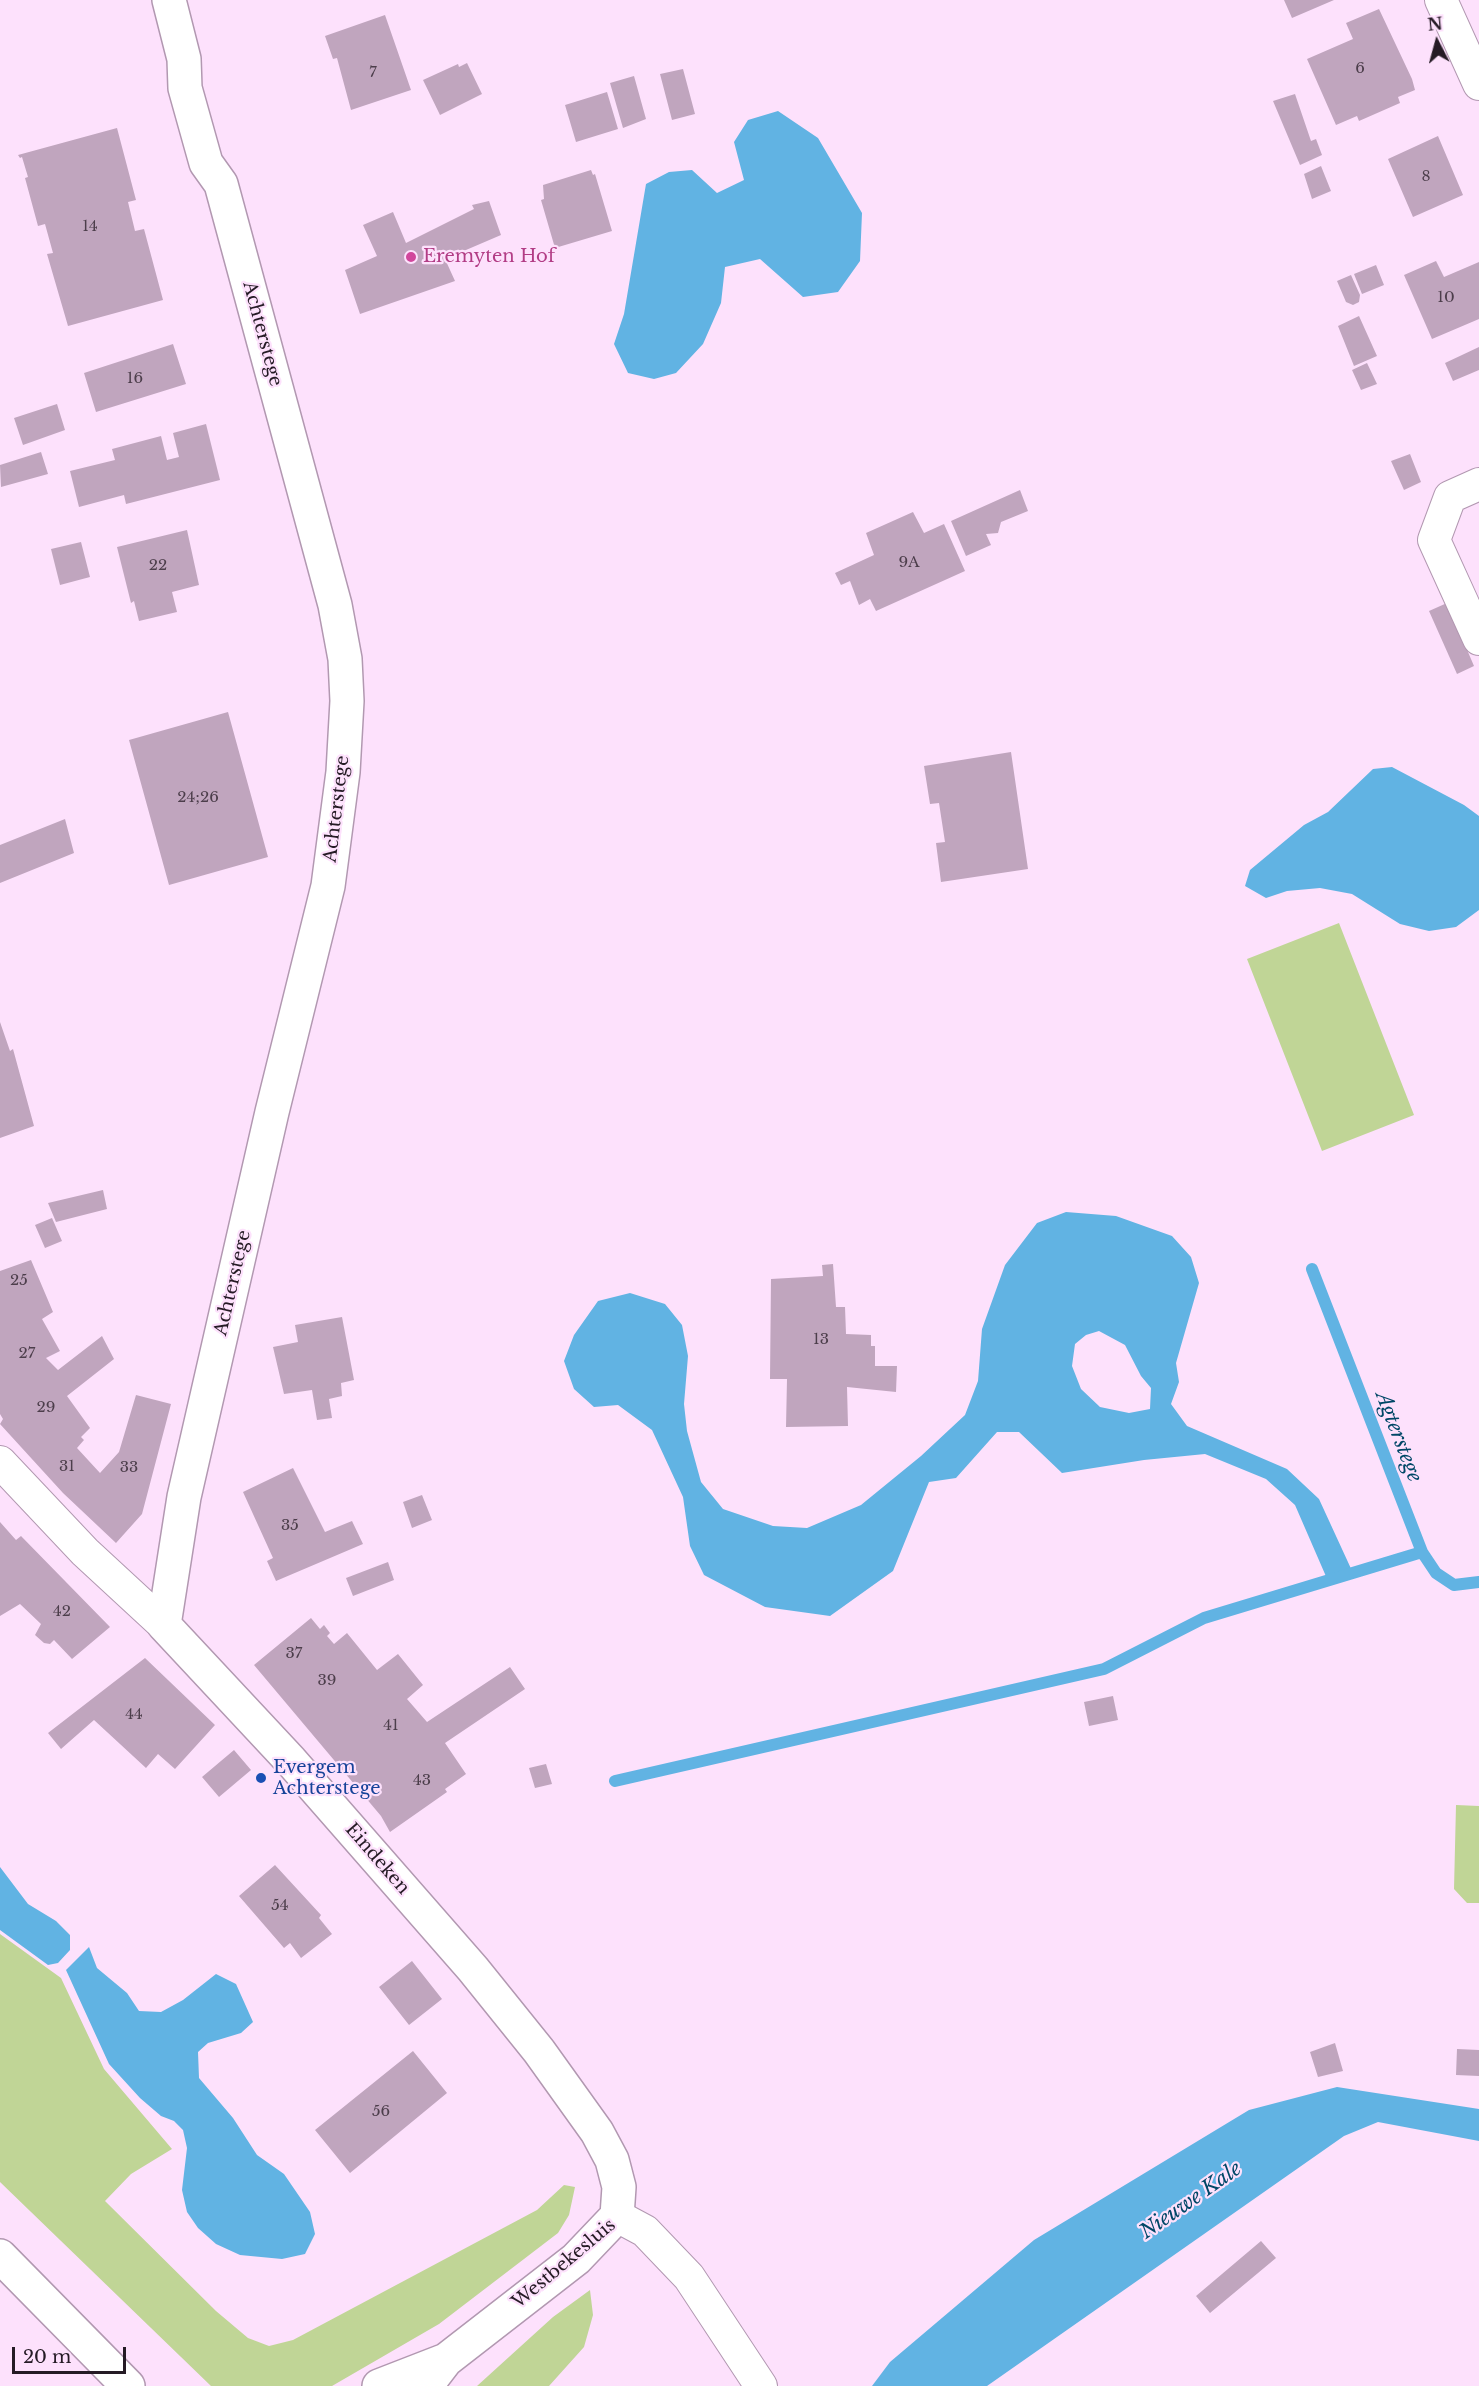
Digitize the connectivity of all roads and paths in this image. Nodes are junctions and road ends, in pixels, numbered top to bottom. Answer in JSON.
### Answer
{"nodes":[{"id":1,"x":169,"y":0,"type":"edge"},
{"id":2,"x":1441,"y":0,"type":"edge"},
{"id":3,"x":1479,"y":84,"type":"edge"},
{"id":4,"x":1479,"y":484,"type":"edge"},
{"id":5,"x":1479,"y":639,"type":"edge"},
{"id":6,"x":0,"y":1462,"type":"edge"},
{"id":7,"x":164,"y":1625,"type":"junction"},
{"id":8,"x":617,"y":2216,"type":"junction"},
{"id":9,"x":0,"y":2256,"type":"edge"},
{"id":10,"x":446,"y":2360,"type":"junction"},
{"id":11,"x":128,"y":2386,"type":"edge"},
{"id":12,"x":380,"y":2386,"type":"edge"},
{"id":13,"x":426,"y":2386,"type":"edge"},
{"id":14,"x":761,"y":2386,"type":"edge"}],
"edges":[{"from":1,"to":7,"type":"street","name":"Achterstege"},
{"from":2,"to":3,"type":"street"},
{"from":4,"to":5,"type":"street"},
{"from":6,"to":7,"type":"street","name":"Eindeken"},
{"from":7,"to":8,"type":"street","name":"Eindeken"},
{"from":8,"to":10,"type":"street","name":"Westbekesluis"},
{"from":8,"to":14,"type":"street","name":"Westbekesluis"},
{"from":9,"to":11,"type":"street"},
{"from":10,"to":12,"type":"street","name":"Westbekesluis"},
{"from":10,"to":13,"type":"street","name":"Westbekesluis"}]}
